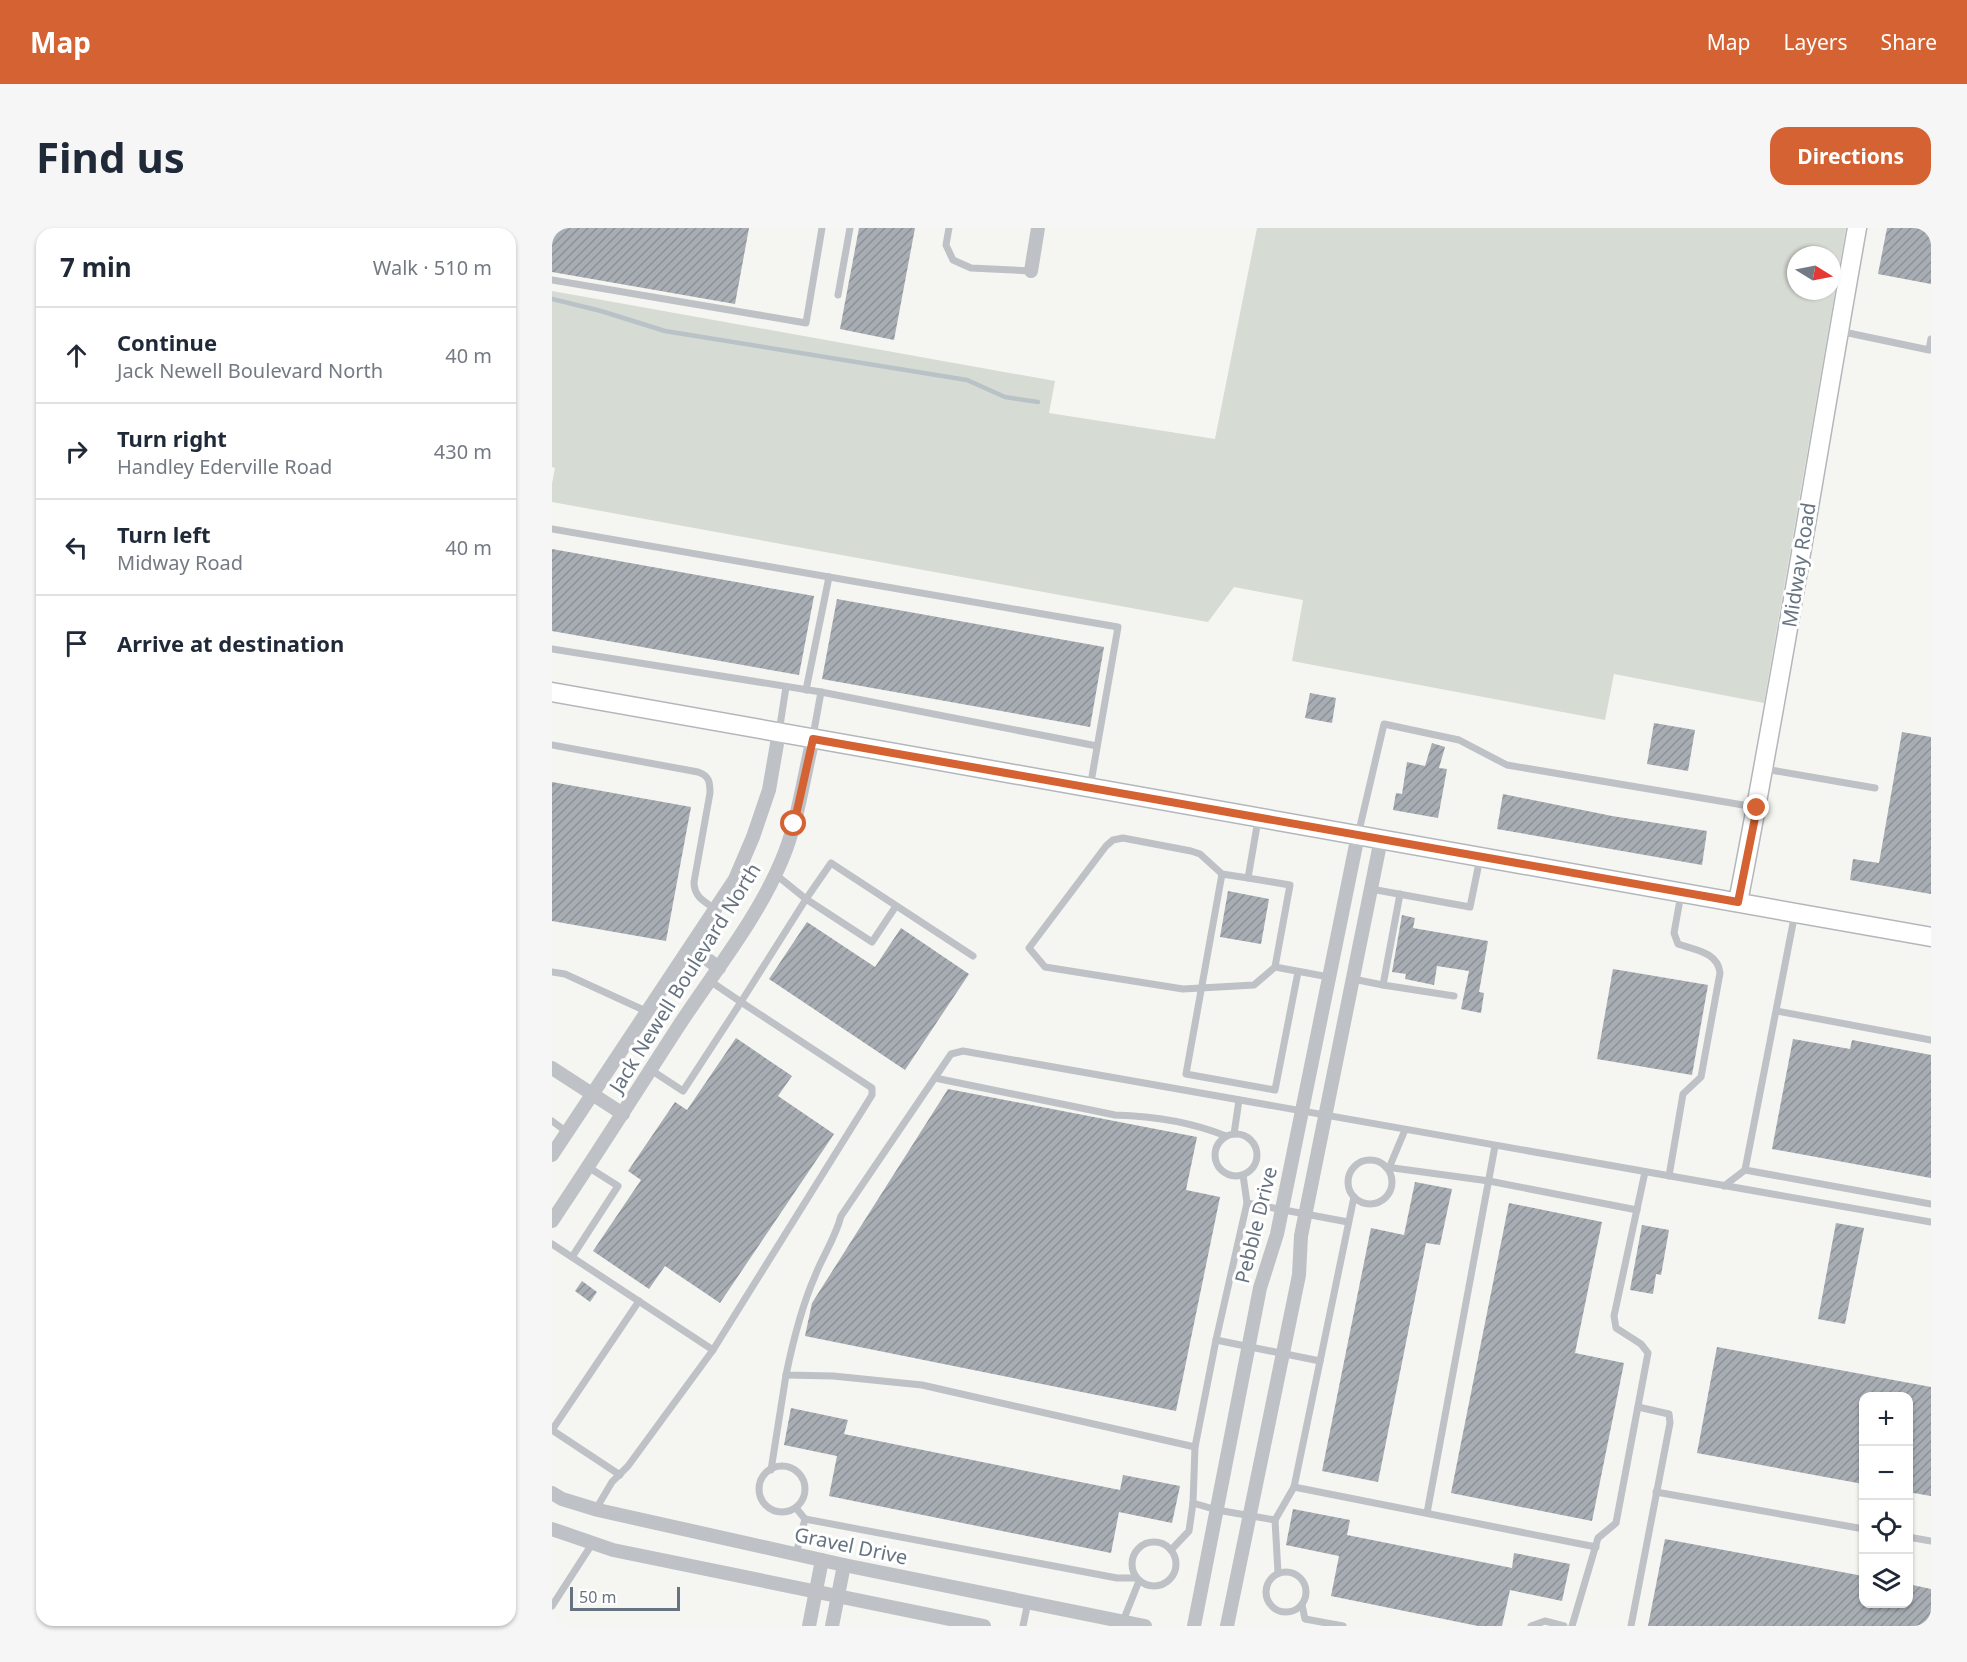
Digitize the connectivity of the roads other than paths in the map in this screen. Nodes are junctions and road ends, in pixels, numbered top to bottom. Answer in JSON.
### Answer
{"nodes":[{"id":1,"x":822,"y":228,"type":"edge"},
{"id":2,"x":850,"y":228,"type":"edge"},
{"id":3,"x":949,"y":228,"type":"edge"},
{"id":4,"x":1038,"y":228,"type":"edge"},
{"id":5,"x":1857,"y":228,"type":"edge"},
{"id":6,"x":1031,"y":271,"type":"joint"},
{"id":7,"x":552,"y":280,"type":"edge"},
{"id":8,"x":838,"y":295,"type":"dead end"},
{"id":9,"x":1839,"y":331,"type":"junction"},
{"id":10,"x":1931,"y":339,"type":"edge"},
{"id":11,"x":552,"y":529,"type":"edge"},
{"id":12,"x":829,"y":577,"type":"junction"},
{"id":13,"x":552,"y":649,"type":"edge"},
{"id":14,"x":786,"y":687,"type":"junction"},
{"id":15,"x":806,"y":690,"type":"junction"},
{"id":16,"x":552,"y":692,"type":"edge"},
{"id":17,"x":821,"y":692,"type":"junction"},
{"id":18,"x":779,"y":732,"type":"junction"},
{"id":19,"x":813,"y":739,"type":"junction"},
{"id":20,"x":552,"y":744,"type":"edge"},
{"id":21,"x":1097,"y":746,"type":"junction"},
{"id":22,"x":1764,"y":769,"type":"junction"},
{"id":23,"x":1090,"y":788,"type":"junction"},
{"id":24,"x":1875,"y":788,"type":"dead end"},
{"id":25,"x":1757,"y":808,"type":"junction"},
{"id":26,"x":1259,"y":817,"type":"junction"},
{"id":27,"x":1358,"y":834,"type":"junction"},
{"id":28,"x":1381,"y":839,"type":"junction"},
{"id":29,"x":1480,"y":856,"type":"junction"},
{"id":30,"x":775,"y":874,"type":"junction"},
{"id":31,"x":1222,"y":874,"type":"junction"},
{"id":32,"x":1248,"y":878,"type":"junction"},
{"id":33,"x":1371,"y":889,"type":"junction"},
{"id":34,"x":1681,"y":892,"type":"junction"},
{"id":35,"x":1400,"y":894,"type":"junction"},
{"id":36,"x":806,"y":899,"type":"junction"},
{"id":37,"x":1738,"y":902,"type":"junction"},
{"id":38,"x":896,"y":906,"type":"junction"},
{"id":39,"x":715,"y":910,"type":"junction"},
{"id":40,"x":1795,"y":912,"type":"junction"},
{"id":41,"x":1339,"y":926,"type":"junction"},
{"id":42,"x":1363,"y":930,"type":"junction"},
{"id":43,"x":1931,"y":938,"type":"edge"},
{"id":44,"x":691,"y":947,"type":"junction"},
{"id":45,"x":973,"y":956,"type":"dead end"},
{"id":46,"x":1275,"y":967,"type":"junction"},
{"id":47,"x":719,"y":968,"type":"junction"},
{"id":48,"x":552,"y":972,"type":"edge"},
{"id":49,"x":1298,"y":972,"type":"junction"},
{"id":50,"x":1329,"y":977,"type":"junction"},
{"id":51,"x":1353,"y":980,"type":"junction"},
{"id":52,"x":710,"y":981,"type":"junction"},
{"id":53,"x":1383,"y":985,"type":"junction"},
{"id":54,"x":1201,"y":989,"type":"junction"},
{"id":55,"x":1454,"y":996,"type":"dead end"},
{"id":56,"x":741,"y":1002,"type":"junction"},
{"id":57,"x":1323,"y":1006,"type":"junction"},
{"id":58,"x":1347,"y":1010,"type":"junction"},
{"id":59,"x":1777,"y":1011,"type":"junction"},
{"id":60,"x":648,"y":1012,"type":"junction"},
{"id":61,"x":1931,"y":1040,"type":"edge"},
{"id":62,"x":552,"y":1068,"type":"edge"},
{"id":63,"x":651,"y":1070,"type":"junction"},
{"id":64,"x":934,"y":1078,"type":"junction"},
{"id":65,"x":593,"y":1095,"type":"junction"},
{"id":66,"x":1239,"y":1100,"type":"junction"},
{"id":67,"x":1302,"y":1111,"type":"junction"},
{"id":68,"x":623,"y":1114,"type":"junction"},
{"id":69,"x":1325,"y":1116,"type":"junction"},
{"id":70,"x":552,"y":1121,"type":"edge"},
{"id":71,"x":1405,"y":1130,"type":"junction"},
{"id":72,"x":568,"y":1132,"type":"junction"},
{"id":73,"x":1230,"y":1135,"type":"junction"},
{"id":74,"x":1495,"y":1146,"type":"junction"},
{"id":75,"x":552,"y":1155,"type":"edge"},
{"id":76,"x":588,"y":1166,"type":"junction"},
{"id":77,"x":1388,"y":1168,"type":"junction"},
{"id":78,"x":1745,"y":1170,"type":"junction"},
{"id":79,"x":1645,"y":1172,"type":"junction"},
{"id":80,"x":1243,"y":1175,"type":"junction"},
{"id":81,"x":1669,"y":1176,"type":"junction"},
{"id":82,"x":1489,"y":1181,"type":"junction"},
{"id":83,"x":1724,"y":1186,"type":"junction"},
{"id":84,"x":1354,"y":1197,"type":"junction"},
{"id":85,"x":1247,"y":1203,"type":"junction"},
{"id":86,"x":1931,"y":1204,"type":"edge"},
{"id":87,"x":1282,"y":1210,"type":"junction"},
{"id":88,"x":1637,"y":1210,"type":"junction"},
{"id":89,"x":1305,"y":1214,"type":"junction"},
{"id":90,"x":552,"y":1221,"type":"edge"},
{"id":91,"x":1348,"y":1222,"type":"junction"},
{"id":92,"x":1931,"y":1222,"type":"edge"},
{"id":93,"x":552,"y":1244,"type":"edge"},
{"id":94,"x":572,"y":1257,"type":"junction"},
{"id":95,"x":639,"y":1301,"type":"junction"},
{"id":96,"x":1216,"y":1340,"type":"junction"},
{"id":97,"x":1249,"y":1347,"type":"junction"},
{"id":98,"x":713,"y":1350,"type":"junction"},
{"id":99,"x":1283,"y":1354,"type":"junction"},
{"id":100,"x":1320,"y":1360,"type":"junction"},
{"id":101,"x":786,"y":1376,"type":"junction"},
{"id":102,"x":1638,"y":1407,"type":"junction"},
{"id":103,"x":1195,"y":1447,"type":"junction"},
{"id":104,"x":771,"y":1470,"type":"junction"},
{"id":105,"x":620,"y":1475,"type":"junction"},
{"id":106,"x":1294,"y":1487,"type":"junction"},
{"id":107,"x":1656,"y":1492,"type":"junction"},
{"id":108,"x":552,"y":1493,"type":"edge"},
{"id":109,"x":1193,"y":1503,"type":"junction"},
{"id":110,"x":796,"y":1508,"type":"junction"},
{"id":111,"x":596,"y":1509,"type":"junction"},
{"id":112,"x":1217,"y":1510,"type":"junction"},
{"id":113,"x":1427,"y":1513,"type":"junction"},
{"id":114,"x":1250,"y":1515,"type":"junction"},
{"id":115,"x":805,"y":1519,"type":"junction"},
{"id":116,"x":1275,"y":1520,"type":"junction"},
{"id":117,"x":1859,"y":1528,"type":"edge"},
{"id":118,"x":552,"y":1529,"type":"edge"},
{"id":119,"x":1913,"y":1538,"type":"edge"},
{"id":120,"x":1931,"y":1541,"type":"edge"},
{"id":121,"x":592,"y":1544,"type":"junction"},
{"id":122,"x":1596,"y":1547,"type":"junction"},
{"id":123,"x":1171,"y":1550,"type":"junction"},
{"id":124,"x":796,"y":1554,"type":"junction"},
{"id":125,"x":822,"y":1560,"type":"junction"},
{"id":126,"x":844,"y":1565,"type":"junction"},
{"id":127,"x":1278,"y":1573,"type":"junction"},
{"id":128,"x":1138,"y":1579,"type":"junction"},
{"id":129,"x":816,"y":1592,"type":"junction"},
{"id":130,"x":838,"y":1596,"type":"junction"},
{"id":131,"x":1028,"y":1602,"type":"junction"},
{"id":132,"x":1302,"y":1605,"type":"junction"},
{"id":133,"x":552,"y":1606,"type":"edge"},
{"id":134,"x":1123,"y":1621,"type":"junction"},
{"id":135,"x":1305,"y":1623,"type":"edge"},
{"id":136,"x":809,"y":1626,"type":"edge"},
{"id":137,"x":832,"y":1626,"type":"edge"},
{"id":138,"x":984,"y":1626,"type":"edge"},
{"id":139,"x":1023,"y":1626,"type":"edge"},
{"id":140,"x":1145,"y":1626,"type":"edge"},
{"id":141,"x":1194,"y":1626,"type":"edge"},
{"id":142,"x":1227,"y":1626,"type":"edge"},
{"id":143,"x":1343,"y":1626,"type":"edge"},
{"id":144,"x":1530,"y":1626,"type":"edge"},
{"id":145,"x":1564,"y":1626,"type":"edge"},
{"id":146,"x":1572,"y":1626,"type":"edge"},
{"id":147,"x":1631,"y":1626,"type":"edge"}],
"edges":[{"from":1,"to":7,"type":"lane"},
{"from":2,"to":8,"type":"lane"},
{"from":3,"to":6,"type":"lane"},
{"from":4,"to":6,"type":"street"},
{"from":5,"to":9,"type":"main road","name":"Midway Road"},
{"from":9,"to":10,"type":"lane"},
{"from":9,"to":22,"type":"main road","name":"Midway Road"},
{"from":11,"to":12,"type":"lane"},
{"from":12,"to":15,"type":"lane"},
{"from":12,"to":21,"type":"lane"},
{"from":13,"to":14,"type":"lane"},
{"from":14,"to":15,"type":"lane"},
{"from":14,"to":18,"type":"lane"},
{"from":15,"to":17,"type":"lane"},
{"from":16,"to":18,"type":"main road"},
{"from":17,"to":19,"type":"lane"},
{"from":17,"to":21,"type":"lane"},
{"from":18,"to":19,"type":"main road"},
{"from":18,"to":39,"type":"street","name":"Jack Newell Boulevard North"},
{"from":19,"to":23,"type":"main road"},
{"from":19,"to":30,"type":"street","name":"Jack Newell Boulevard North"},
{"from":20,"to":39,"type":"lane"},
{"from":21,"to":23,"type":"lane"},
{"from":22,"to":24,"type":"lane"},
{"from":22,"to":25,"type":"main road","name":"Midway Road"},
{"from":23,"to":26,"type":"main road"},
{"from":25,"to":27,"type":"lane"},
{"from":25,"to":37,"type":"main road","name":"Midway Road"},
{"from":26,"to":27,"type":"main road"},
{"from":26,"to":32,"type":"lane"},
{"from":27,"to":28,"type":"main road"},
{"from":27,"to":41,"type":"street","name":"Pebble Drive"},
{"from":28,"to":29,"type":"main road"},
{"from":28,"to":33,"type":"street"},
{"from":29,"to":34,"type":"main road"},
{"from":29,"to":35,"type":"lane"},
{"from":30,"to":36,"type":"lane"},
{"from":30,"to":47,"type":"street","name":"Jack Newell Boulevard North"},
{"from":31,"to":32,"type":"lane"},
{"from":31,"to":54,"type":"lane"},
{"from":31,"to":54,"type":"lane"},
{"from":32,"to":46,"type":"lane"},
{"from":33,"to":35,"type":"lane"},
{"from":33,"to":42,"type":"street"},
{"from":34,"to":37,"type":"main road"},
{"from":34,"to":81,"type":"lane"},
{"from":35,"to":53,"type":"lane"},
{"from":36,"to":38,"type":"lane"},
{"from":36,"to":38,"type":"lane"},
{"from":36,"to":56,"type":"lane"},
{"from":37,"to":40,"type":"main road"},
{"from":38,"to":45,"type":"lane"},
{"from":39,"to":44,"type":"street","name":"Jack Newell Boulevard North"},
{"from":40,"to":43,"type":"main road"},
{"from":40,"to":59,"type":"lane"},
{"from":41,"to":42,"type":"street"},
{"from":41,"to":50,"type":"street","name":"Pebble Drive"},
{"from":42,"to":51,"type":"street"},
{"from":44,"to":47,"type":"street"},
{"from":44,"to":60,"type":"street","name":"Jack Newell Boulevard North"},
{"from":46,"to":49,"type":"lane"},
{"from":46,"to":54,"type":"lane"},
{"from":47,"to":52,"type":"street","name":"Jack Newell Boulevard North"},
{"from":48,"to":60,"type":"lane"},
{"from":49,"to":50,"type":"lane"},
{"from":49,"to":54,"type":"lane"},
{"from":50,"to":57,"type":"street","name":"Pebble Drive"},
{"from":51,"to":53,"type":"lane"},
{"from":51,"to":58,"type":"street"},
{"from":52,"to":56,"type":"lane"},
{"from":52,"to":63,"type":"street","name":"Jack Newell Boulevard North"},
{"from":53,"to":55,"type":"lane"},
{"from":56,"to":63,"type":"lane"},
{"from":56,"to":98,"type":"lane"},
{"from":57,"to":58,"type":"street"},
{"from":57,"to":67,"type":"street","name":"Pebble Drive"},
{"from":58,"to":69,"type":"street"},
{"from":59,"to":61,"type":"lane"},
{"from":59,"to":78,"type":"lane"},
{"from":60,"to":65,"type":"street","name":"Jack Newell Boulevard North"},
{"from":62,"to":65,"type":"street"},
{"from":63,"to":68,"type":"street","name":"Jack Newell Boulevard North"},
{"from":64,"to":66,"type":"lane"},
{"from":64,"to":73,"type":"lane"},
{"from":64,"to":101,"type":"lane"},
{"from":65,"to":68,"type":"street"},
{"from":65,"to":72,"type":"street","name":"Jack Newell Boulevard North"},
{"from":66,"to":67,"type":"lane"},
{"from":66,"to":73,"type":"lane"},
{"from":67,"to":69,"type":"lane"},
{"from":67,"to":87,"type":"street","name":"Pebble Drive"},
{"from":68,"to":76,"type":"street","name":"Jack Newell Boulevard North"},
{"from":69,"to":71,"type":"lane"},
{"from":69,"to":89,"type":"street"},
{"from":70,"to":72,"type":"lane"},
{"from":71,"to":74,"type":"lane"},
{"from":71,"to":77,"type":"lane"},
{"from":72,"to":75,"type":"street","name":"Jack Newell Boulevard North"},
{"from":73,"to":80,"type":"lane"},
{"from":73,"to":80,"type":"lane"},
{"from":74,"to":79,"type":"lane"},
{"from":74,"to":82,"type":"lane"},
{"from":76,"to":90,"type":"street","name":"Jack Newell Boulevard North"},
{"from":76,"to":94,"type":"lane"},
{"from":77,"to":82,"type":"lane"},
{"from":77,"to":84,"type":"lane"},
{"from":77,"to":84,"type":"lane"},
{"from":78,"to":83,"type":"lane"},
{"from":78,"to":86,"type":"lane"},
{"from":79,"to":81,"type":"lane"},
{"from":79,"to":88,"type":"lane"},
{"from":80,"to":85,"type":"lane"},
{"from":81,"to":83,"type":"lane"},
{"from":82,"to":88,"type":"lane"},
{"from":82,"to":113,"type":"lane"},
{"from":83,"to":92,"type":"lane"},
{"from":84,"to":91,"type":"lane"},
{"from":85,"to":87,"type":"lane"},
{"from":85,"to":96,"type":"lane"},
{"from":87,"to":89,"type":"lane"},
{"from":87,"to":97,"type":"street","name":"Pebble Drive"},
{"from":88,"to":102,"type":"lane"},
{"from":89,"to":91,"type":"lane"},
{"from":89,"to":99,"type":"street"},
{"from":91,"to":100,"type":"lane"},
{"from":93,"to":94,"type":"lane"},
{"from":94,"to":95,"type":"lane"},
{"from":95,"to":98,"type":"lane"},
{"from":95,"to":105,"type":"lane"},
{"from":96,"to":97,"type":"lane"},
{"from":96,"to":103,"type":"lane"},
{"from":97,"to":99,"type":"lane"},
{"from":97,"to":112,"type":"street","name":"Pebble Drive"},
{"from":98,"to":105,"type":"lane"},
{"from":99,"to":100,"type":"lane"},
{"from":99,"to":114,"type":"street"},
{"from":100,"to":106,"type":"lane"},
{"from":101,"to":103,"type":"lane"},
{"from":101,"to":104,"type":"lane"},
{"from":102,"to":107,"type":"lane"},
{"from":102,"to":122,"type":"lane"},
{"from":103,"to":109,"type":"lane"},
{"from":104,"to":110,"type":"lane"},
{"from":104,"to":110,"type":"lane"},
{"from":105,"to":111,"type":"lane"},
{"from":106,"to":113,"type":"lane"},
{"from":106,"to":116,"type":"lane"},
{"from":107,"to":117,"type":"lane"},
{"from":107,"to":147,"type":"lane"},
{"from":108,"to":111,"type":"street","name":"Gravel Drive"},
{"from":109,"to":112,"type":"lane"},
{"from":109,"to":123,"type":"lane"},
{"from":110,"to":115,"type":"lane"},
{"from":111,"to":124,"type":"street","name":"Gravel Drive"},
{"from":112,"to":114,"type":"lane"},
{"from":112,"to":141,"type":"street","name":"Pebble Drive"},
{"from":113,"to":122,"type":"lane"},
{"from":114,"to":116,"type":"lane"},
{"from":114,"to":142,"type":"street"},
{"from":115,"to":124,"type":"lane"},
{"from":115,"to":128,"type":"lane"},
{"from":116,"to":127,"type":"lane"},
{"from":118,"to":121,"type":"street"},
{"from":119,"to":120,"type":"lane"},
{"from":121,"to":129,"type":"street"},
{"from":121,"to":133,"type":"lane"},
{"from":122,"to":146,"type":"lane"},
{"from":123,"to":128,"type":"lane"},
{"from":123,"to":128,"type":"lane"},
{"from":124,"to":125,"type":"street","name":"Gravel Drive"},
{"from":125,"to":126,"type":"street","name":"Gravel Drive"},
{"from":125,"to":129,"type":"street"},
{"from":126,"to":130,"type":"street"},
{"from":126,"to":131,"type":"street","name":"Gravel Drive"},
{"from":127,"to":132,"type":"lane"},
{"from":127,"to":132,"type":"lane"},
{"from":128,"to":134,"type":"lane"},
{"from":129,"to":130,"type":"street"},
{"from":129,"to":136,"type":"street"},
{"from":130,"to":137,"type":"street"},
{"from":130,"to":138,"type":"street"},
{"from":131,"to":134,"type":"street","name":"Gravel Drive"},
{"from":131,"to":139,"type":"lane"},
{"from":132,"to":135,"type":"lane"},
{"from":134,"to":140,"type":"street","name":"Gravel Drive"},
{"from":135,"to":143,"type":"lane"},
{"from":144,"to":145,"type":"lane"}]}
